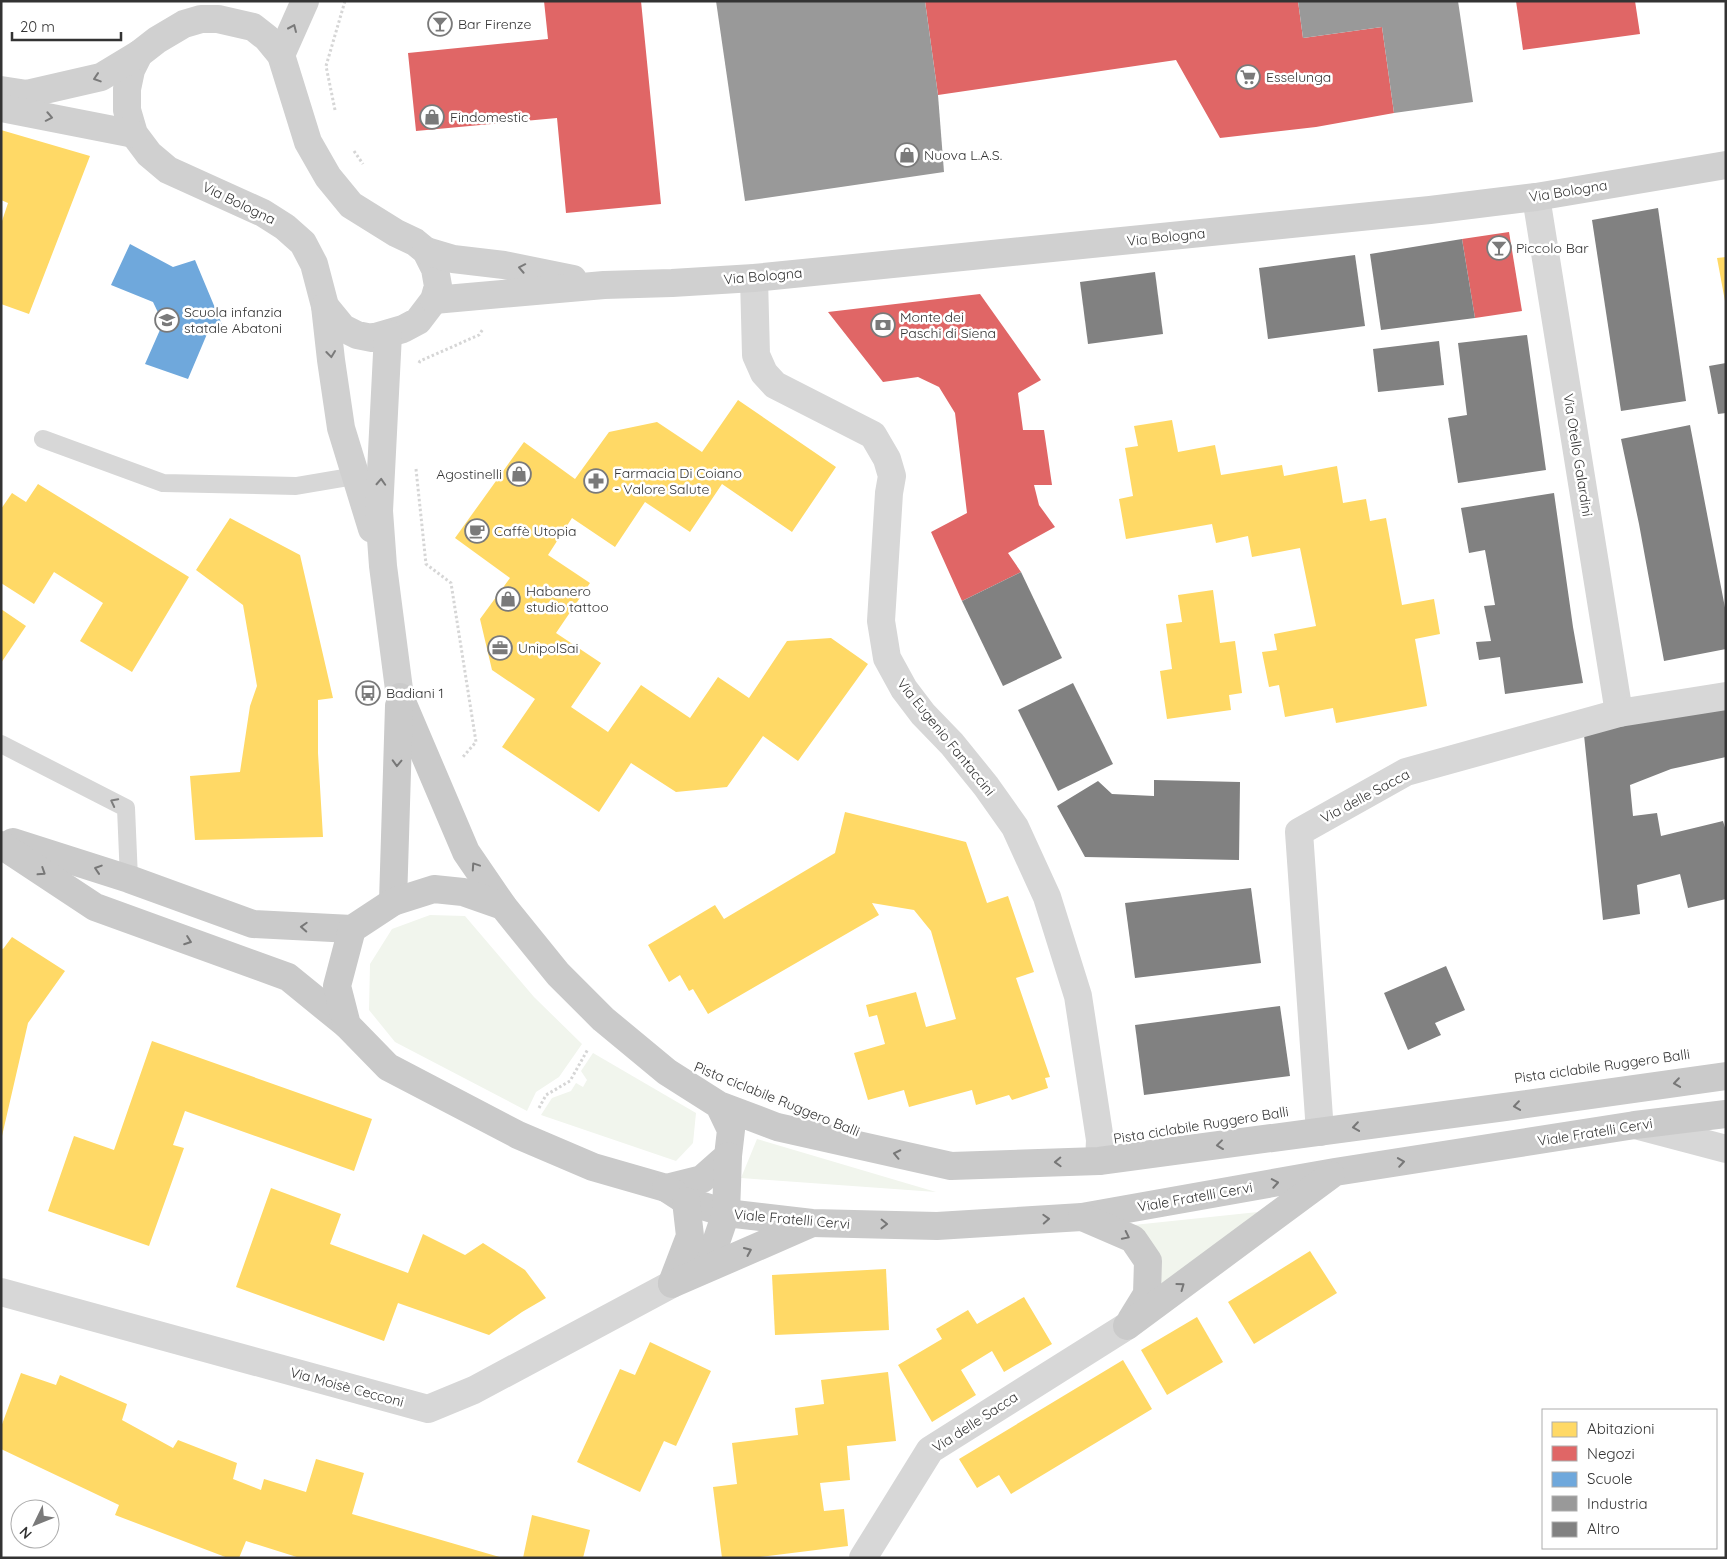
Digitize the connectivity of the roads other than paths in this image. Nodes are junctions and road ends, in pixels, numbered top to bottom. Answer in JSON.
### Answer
{"nodes":[{"id":1,"x":239,"y":1,"type":"edge"},
{"id":2,"x":306,"y":1,"type":"edge"},
{"id":3,"x":218,"y":20,"type":"junction"},
{"id":4,"x":139,"y":54,"type":"junction"},
{"id":5,"x":281,"y":55,"type":"junction"},
{"id":6,"x":1,"y":90,"type":"edge"},
{"id":7,"x":1,"y":108,"type":"edge"},
{"id":8,"x":134,"y":134,"type":"junction"},
{"id":9,"x":1726,"y":165,"type":"edge"},
{"id":10,"x":1536,"y":197,"type":"junction"},
{"id":11,"x":426,"y":251,"type":"junction"},
{"id":12,"x":754,"y":278,"type":"junction"},
{"id":13,"x":604,"y":285,"type":"junction"},
{"id":14,"x":434,"y":300,"type":"junction"},
{"id":15,"x":325,"y":306,"type":"junction"},
{"id":16,"x":388,"y":334,"type":"junction"},
{"id":17,"x":43,"y":439,"type":"dead end"},
{"id":18,"x":355,"y":476,"type":"junction"},
{"id":19,"x":383,"y":566,"type":"junction"},
{"id":20,"x":1726,"y":696,"type":"edge"},
{"id":21,"x":400,"y":697,"type":"junction"},
{"id":22,"x":1619,"y":713,"type":"junction"},
{"id":23,"x":1,"y":744,"type":"edge"},
{"id":24,"x":1,"y":838,"type":"edge"},
{"id":25,"x":1,"y":845,"type":"edge"},
{"id":26,"x":129,"y":879,"type":"junction"},
{"id":27,"x":393,"y":902,"type":"junction"},
{"id":28,"x":503,"y":906,"type":"junction"},
{"id":29,"x":352,"y":929,"type":"junction"},
{"id":30,"x":347,"y":1025,"type":"junction"},
{"id":31,"x":1726,"y":1076,"type":"edge"},
{"id":32,"x":719,"y":1105,"type":"junction"},
{"id":33,"x":1726,"y":1114,"type":"edge"},
{"id":34,"x":1635,"y":1125,"type":"junction"},
{"id":35,"x":1320,"y":1132,"type":"junction"},
{"id":36,"x":1726,"y":1149,"type":"edge"},
{"id":37,"x":728,"y":1156,"type":"junction"},
{"id":38,"x":1099,"y":1161,"type":"junction"},
{"id":39,"x":1335,"y":1172,"type":"junction"},
{"id":40,"x":676,"y":1194,"type":"junction"},
{"id":41,"x":726,"y":1213,"type":"junction"},
{"id":42,"x":1082,"y":1217,"type":"junction"},
{"id":43,"x":812,"y":1223,"type":"junction"},
{"id":44,"x":672,"y":1284,"type":"junction"},
{"id":45,"x":1,"y":1292,"type":"edge"},
{"id":46,"x":1127,"y":1326,"type":"junction"},
{"id":47,"x":863,"y":1558,"type":"edge"}],
"edges":[{"from":1,"to":3,"type":"street"},
{"from":5,"to":2,"type":"street","one_way":true},
{"from":3,"to":4,"type":"street","name":"Via Bologna"},
{"from":3,"to":5,"type":"street","name":"Via Bologna"},
{"from":4,"to":6,"type":"street","one_way":true},
{"from":4,"to":8,"type":"street","name":"Via Bologna"},
{"from":5,"to":11,"type":"street","name":"Via Bologna"},
{"from":7,"to":8,"type":"street","one_way":true},
{"from":8,"to":15,"type":"street","name":"Via Bologna"},
{"from":9,"to":10,"type":"street","name":"Via Bologna"},
{"from":10,"to":12,"type":"street","name":"Via Bologna"},
{"from":10,"to":22,"type":"street","name":"Via Otello Galardini"},
{"from":13,"to":11,"type":"street","name":"Via Bologna","one_way":true},
{"from":11,"to":14,"type":"street"},
{"from":12,"to":13,"type":"street","name":"Via Bologna"},
{"from":12,"to":38,"type":"street","name":"Via Eugenio Fantaccini"},
{"from":13,"to":14,"type":"street"},
{"from":14,"to":16,"type":"street","name":"Via Bologna"},
{"from":15,"to":16,"type":"street","name":"Via Bologna"},
{"from":15,"to":18,"type":"street","one_way":true},
{"from":19,"to":16,"type":"street","one_way":true},
{"from":17,"to":18,"type":"lane"},
{"from":18,"to":19,"type":"street"},
{"from":19,"to":21,"type":"street"},
{"from":20,"to":22,"type":"street","name":"Via delle Sacca"},
{"from":21,"to":27,"type":"main road","one_way":true},
{"from":28,"to":21,"type":"main road","one_way":true},
{"from":22,"to":35,"type":"street","name":"Via delle Sacca"},
{"from":26,"to":23,"type":"lane","one_way":true},
{"from":26,"to":24,"type":"main road","one_way":true},
{"from":25,"to":30,"type":"main road","one_way":true},
{"from":29,"to":26,"type":"main road","one_way":true},
{"from":27,"to":28,"type":"main road"},
{"from":27,"to":29,"type":"main road"},
{"from":28,"to":32,"type":"main road"},
{"from":29,"to":30,"type":"main road","name":"Viale Fratelli Cervi"},
{"from":30,"to":40,"type":"main road","name":"Viale Fratelli Cervi"},
{"from":31,"to":35,"type":"main road","one_way":true},
{"from":32,"to":37,"type":"main road"},
{"from":38,"to":32,"type":"main road","one_way":true},
{"from":33,"to":34,"type":"main road","name":"Viale Fratelli Cervi"},
{"from":34,"to":36,"type":"street"},
{"from":39,"to":34,"type":"main road","name":"Viale Fratelli Cervi","one_way":true},
{"from":35,"to":38,"type":"main road","one_way":true},
{"from":37,"to":40,"type":"main road"},
{"from":37,"to":41,"type":"main road"},
{"from":42,"to":39,"type":"main road","name":"Viale Fratelli Cervi","one_way":true},
{"from":46,"to":39,"type":"main road","one_way":true},
{"from":40,"to":41,"type":"main road","name":"Viale Fratelli Cervi"},
{"from":40,"to":44,"type":"main road"},
{"from":41,"to":43,"type":"main road","name":"Viale Fratelli Cervi"},
{"from":41,"to":44,"type":"main road"},
{"from":43,"to":42,"type":"main road","name":"Viale Fratelli Cervi","one_way":true},
{"from":42,"to":46,"type":"main road","one_way":true},
{"from":44,"to":43,"type":"main road","one_way":true},
{"from":44,"to":45,"type":"street","name":"Via Moisè Cecconi"},
{"from":46,"to":47,"type":"street","name":"Via delle Sacca"}]}
